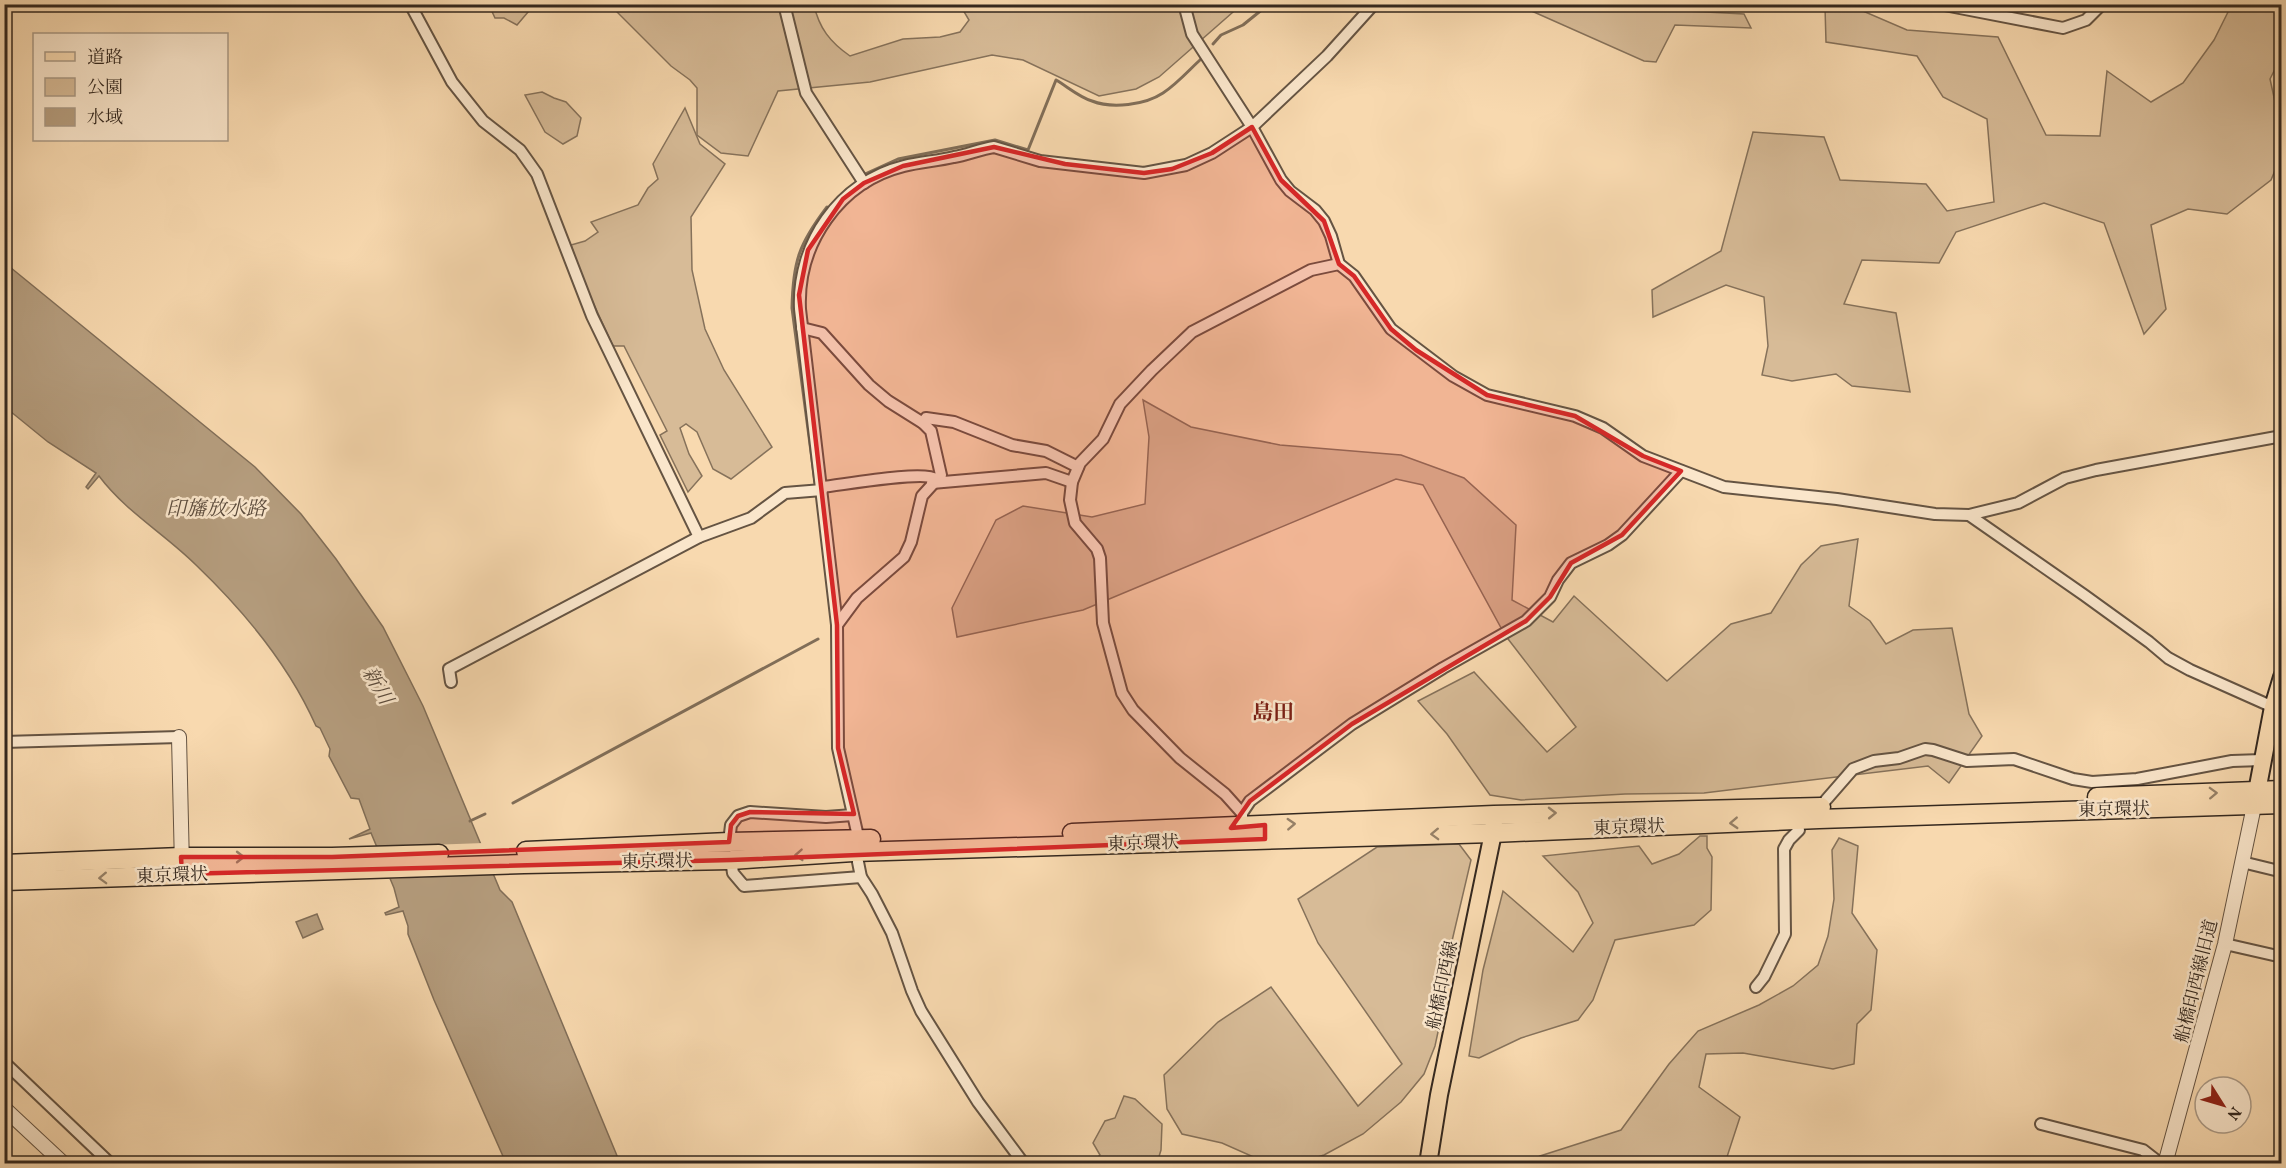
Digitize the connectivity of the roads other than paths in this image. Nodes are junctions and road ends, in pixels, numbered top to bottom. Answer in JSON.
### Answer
{"nodes":[{"id":1,"x":410,"y":4,"type":"edge"},
{"id":2,"x":784,"y":4,"type":"edge"},
{"id":3,"x":1184,"y":4,"type":"edge"},
{"id":4,"x":1374,"y":4,"type":"edge"},
{"id":5,"x":1774,"y":4,"type":"edge"},
{"id":6,"x":1785,"y":4,"type":"edge"},
{"id":7,"x":1939,"y":4,"type":"edge"},
{"id":8,"x":2102,"y":4,"type":"edge"},
{"id":9,"x":1252,"y":127,"type":"junction"},
{"id":10,"x":864,"y":183,"type":"junction"},
{"id":11,"x":1339,"y":264,"type":"junction"},
{"id":12,"x":802,"y":328,"type":"junction"},
{"id":13,"x":923,"y":423,"type":"junction"},
{"id":14,"x":2282,"y":436,"type":"edge"},
{"id":15,"x":1078,"y":467,"type":"junction"},
{"id":16,"x":1682,"y":471,"type":"junction"},
{"id":17,"x":934,"y":481,"type":"junction"},
{"id":18,"x":1072,"y":482,"type":"junction"},
{"id":19,"x":822,"y":489,"type":"junction"},
{"id":20,"x":1970,"y":515,"type":"junction"},
{"id":21,"x":699,"y":537,"type":"junction"},
{"id":22,"x":837,"y":625,"type":"junction"},
{"id":23,"x":2282,"y":677,"type":"edge"},
{"id":24,"x":451,"y":682,"type":"dead end"},
{"id":25,"x":2275,"y":717,"type":"edge"},
{"id":26,"x":179,"y":737,"type":"joint"},
{"id":27,"x":4,"y":742,"type":"edge"},
{"id":28,"x":2262,"y":760,"type":"junction"},
{"id":29,"x":2282,"y":790,"type":"edge"},
{"id":30,"x":2255,"y":799,"type":"junction"},
{"id":31,"x":1826,"y":800,"type":"dead end"},
{"id":32,"x":2282,"y":804,"type":"edge"},
{"id":33,"x":853,"y":815,"type":"junction"},
{"id":34,"x":1242,"y":820,"type":"junction"},
{"id":35,"x":1494,"y":824,"type":"junction"},
{"id":36,"x":1799,"y":831,"type":"dead end"},
{"id":37,"x":857,"y":832,"type":"dead end"},
{"id":38,"x":1265,"y":832,"type":"junction"},
{"id":39,"x":1106,"y":838,"type":"junction"},
{"id":40,"x":730,"y":851,"type":"junction"},
{"id":41,"x":858,"y":862,"type":"dead end"},
{"id":42,"x":2242,"y":862,"type":"junction"},
{"id":43,"x":4,"y":864,"type":"edge"},
{"id":44,"x":182,"y":866,"type":"junction"},
{"id":45,"x":2282,"y":867,"type":"edge"},
{"id":46,"x":861,"y":877,"type":"junction"},
{"id":47,"x":4,"y":881,"type":"edge"},
{"id":48,"x":2225,"y":944,"type":"junction"},
{"id":49,"x":2282,"y":957,"type":"edge"},
{"id":50,"x":1756,"y":987,"type":"dead end"},
{"id":51,"x":4,"y":1062,"type":"edge"},
{"id":52,"x":4,"y":1108,"type":"edge"},
{"id":53,"x":2042,"y":1124,"type":"dead end"},
{"id":54,"x":64,"y":1164,"type":"edge"},
{"id":55,"x":111,"y":1164,"type":"edge"},
{"id":56,"x":1024,"y":1164,"type":"edge"},
{"id":57,"x":1428,"y":1164,"type":"edge"},
{"id":58,"x":2163,"y":1164,"type":"edge"}],
"edges":[{"from":1,"to":21,"type":"street"},
{"from":2,"to":10,"type":"street"},
{"from":3,"to":9,"type":"street"},
{"from":4,"to":9,"type":"street"},
{"from":5,"to":6,"type":"street"},
{"from":7,"to":8,"type":"street"},
{"from":9,"to":10,"type":"street"},
{"from":9,"to":11,"type":"street"},
{"from":10,"to":12,"type":"street"},
{"from":11,"to":15,"type":"street"},
{"from":11,"to":16,"type":"street"},
{"from":12,"to":13,"type":"street"},
{"from":12,"to":19,"type":"street"},
{"from":13,"to":15,"type":"street"},
{"from":13,"to":17,"type":"street"},
{"from":14,"to":20,"type":"street"},
{"from":15,"to":18,"type":"street"},
{"from":16,"to":20,"type":"street"},
{"from":16,"to":34,"type":"street"},
{"from":17,"to":18,"type":"street"},
{"from":17,"to":19,"type":"street"},
{"from":17,"to":22,"type":"street"},
{"from":18,"to":34,"type":"street"},
{"from":19,"to":21,"type":"street"},
{"from":19,"to":22,"type":"street"},
{"from":20,"to":25,"type":"street"},
{"from":21,"to":24,"type":"street"},
{"from":22,"to":33,"type":"street"},
{"from":23,"to":25,"type":"main road"},
{"from":25,"to":28,"type":"main road"},
{"from":26,"to":27,"type":"street"},
{"from":26,"to":44,"type":"street"},
{"from":28,"to":30,"type":"main road"},
{"from":28,"to":31,"type":"street"},
{"from":29,"to":30,"type":"highway","name":"東京環状"},
{"from":30,"to":32,"type":"highway","name":"東京環状"},
{"from":30,"to":35,"type":"highway","name":"東京環状"},
{"from":30,"to":42,"type":"street","name":"船橋印西線旧道"},
{"from":33,"to":37,"type":"street"},
{"from":33,"to":40,"type":"street"},
{"from":34,"to":38,"type":"highway","name":"東京環状"},
{"from":34,"to":39,"type":"highway","name":"東京環状"},
{"from":35,"to":38,"type":"highway","name":"東京環状"},
{"from":35,"to":57,"type":"main road","name":"船橋印西線"},
{"from":36,"to":50,"type":"street"},
{"from":38,"to":39,"type":"highway","name":"東京環状"},
{"from":39,"to":40,"type":"highway","name":"東京環状"},
{"from":40,"to":44,"type":"highway","name":"東京環状"},
{"from":40,"to":46,"type":"street"},
{"from":41,"to":46,"type":"street"},
{"from":42,"to":45,"type":"street"},
{"from":42,"to":48,"type":"street","name":"船橋印西線旧道"},
{"from":43,"to":44,"type":"highway","name":"東京環状"},
{"from":44,"to":47,"type":"highway","name":"東京環状","one_way":true},
{"from":46,"to":56,"type":"street"},
{"from":48,"to":49,"type":"street"},
{"from":48,"to":58,"type":"street","name":"船橋印西線旧道"},
{"from":51,"to":55,"type":"street"},
{"from":52,"to":54,"type":"street"},
{"from":53,"to":58,"type":"street"}]}
